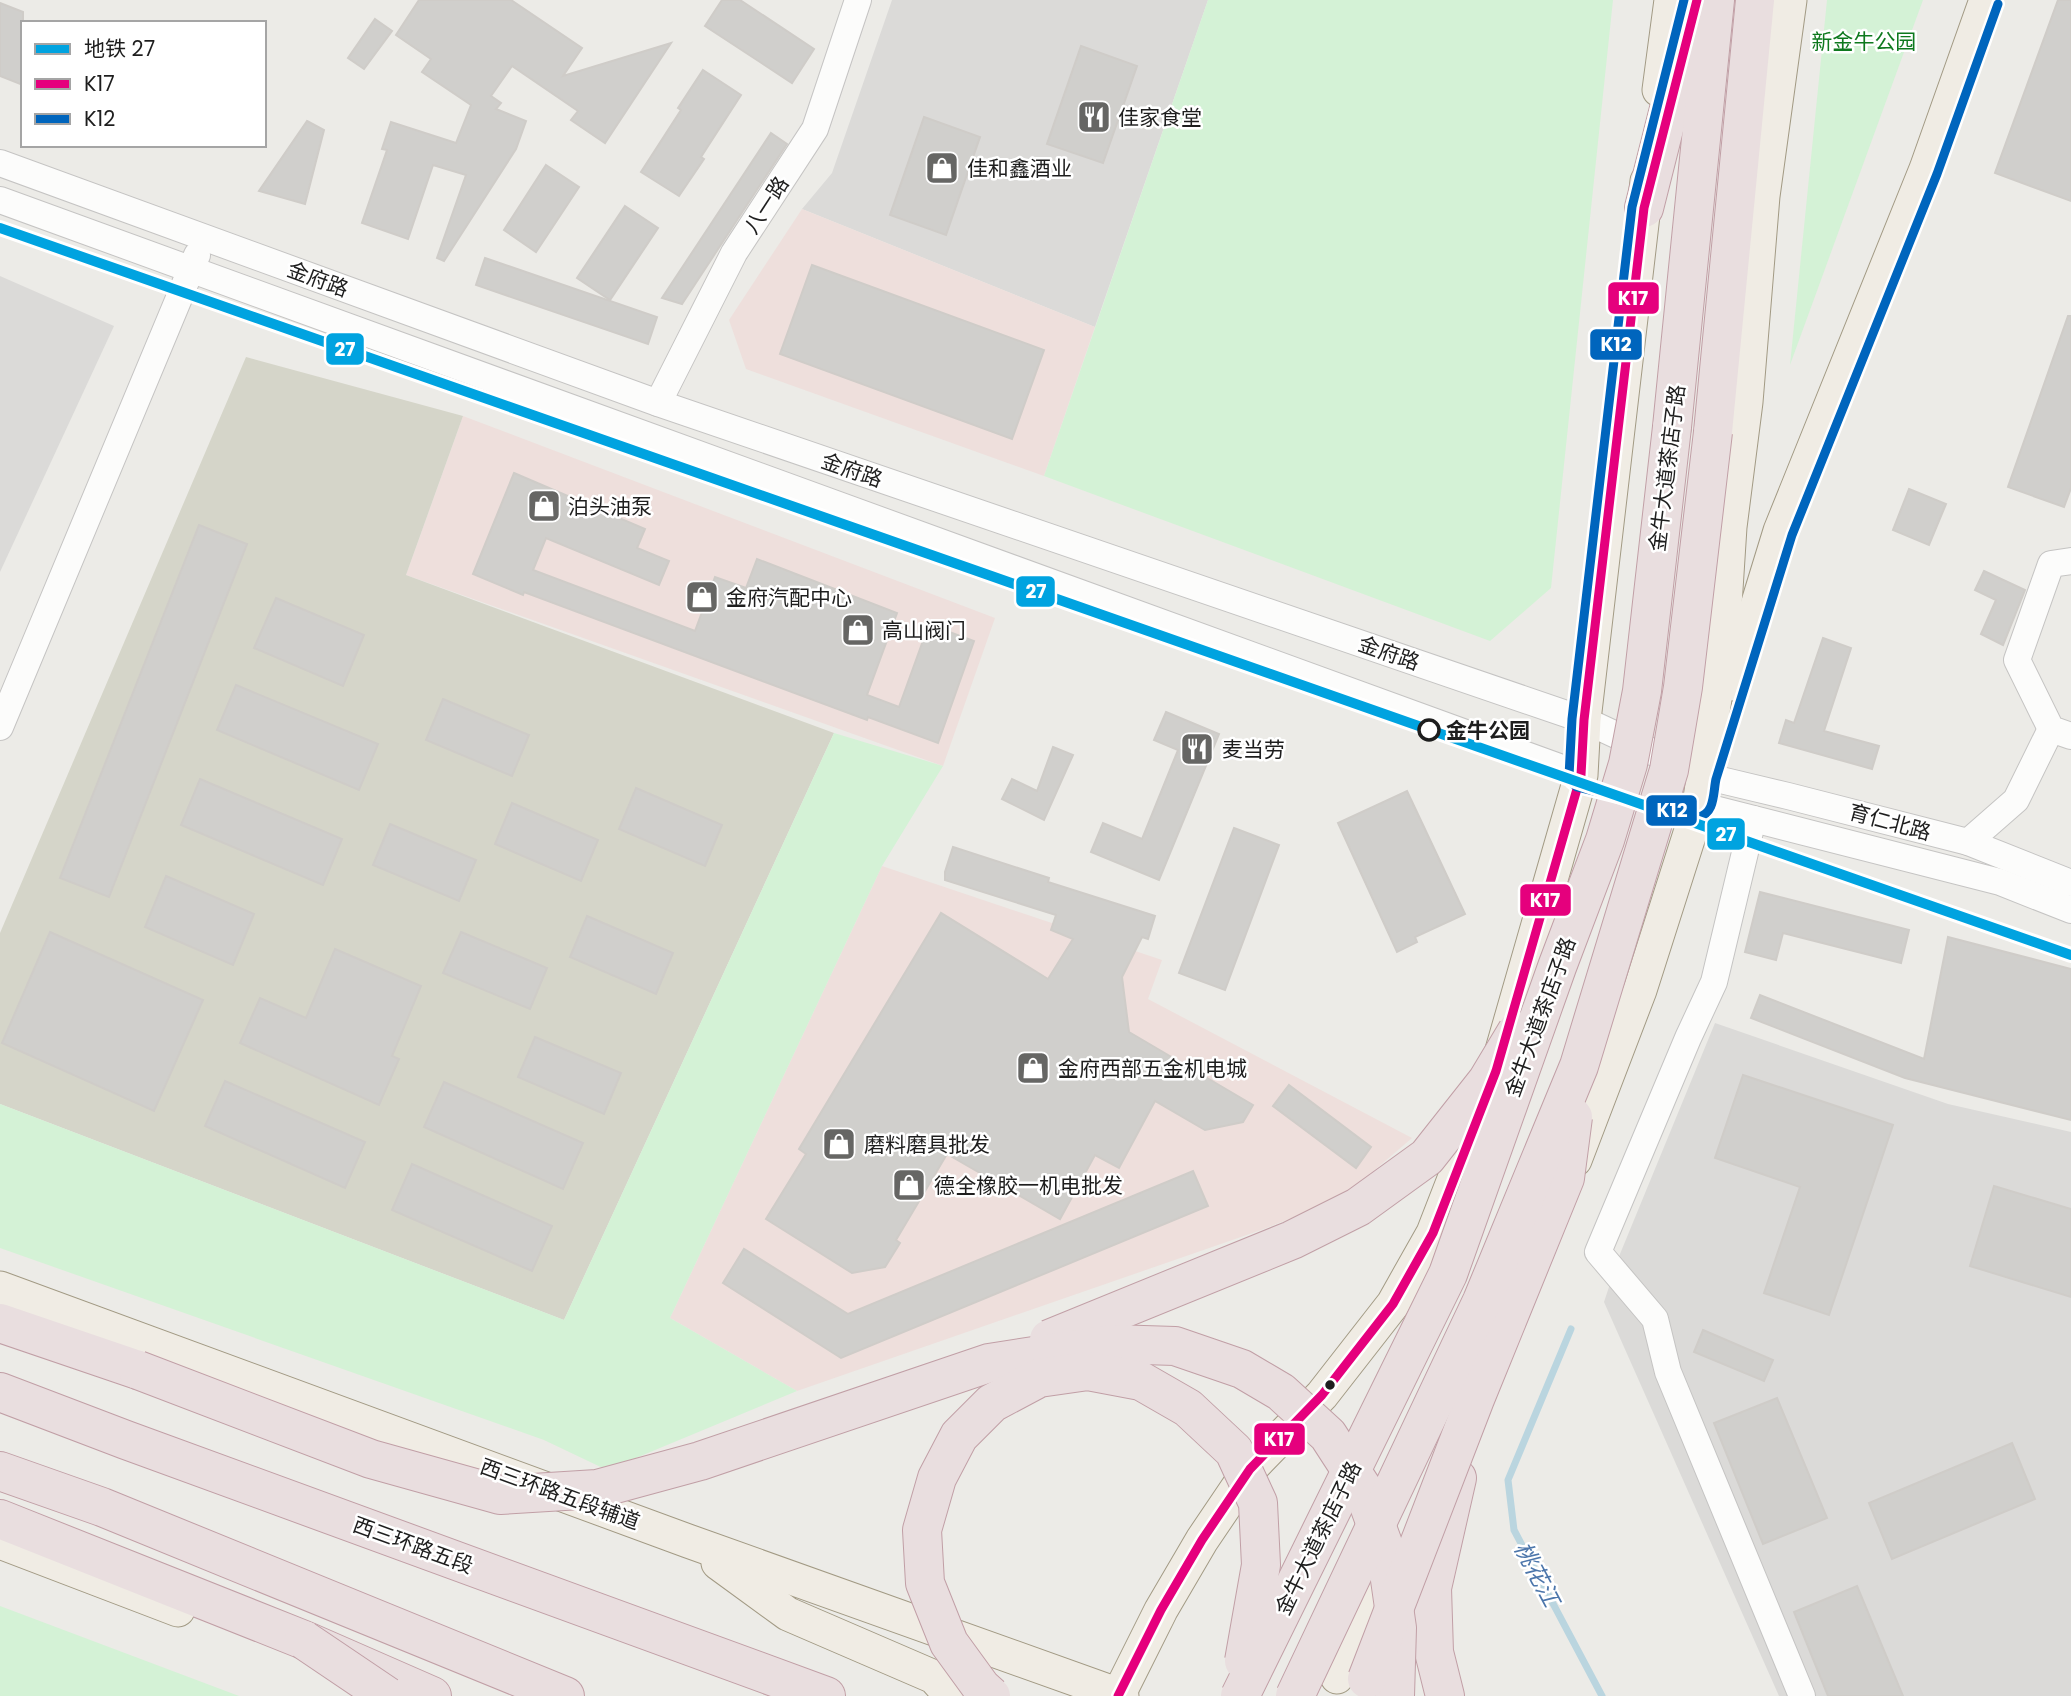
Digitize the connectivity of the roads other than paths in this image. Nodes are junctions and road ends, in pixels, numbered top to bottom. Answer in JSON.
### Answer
{"nodes":[{"id":1,"x":858,"y":0,"type":"edge"},
{"id":2,"x":1671,"y":0,"type":"edge"},
{"id":3,"x":1697,"y":0,"type":"edge"},
{"id":4,"x":1715,"y":0,"type":"edge"},
{"id":5,"x":1758,"y":0,"type":"edge"},
{"id":6,"x":1790,"y":0,"type":"edge"},
{"id":7,"x":1986,"y":0,"type":"edge"},
{"id":8,"x":0,"y":163,"type":"edge"},
{"id":9,"x":0,"y":201,"type":"edge"},
{"id":10,"x":1644,"y":208,"type":"junction"},
{"id":11,"x":205,"y":237,"type":"junction"},
{"id":12,"x":191,"y":270,"type":"junction"},
{"id":13,"x":658,"y":403,"type":"junction"},
{"id":14,"x":2071,"y":561,"type":"edge"},
{"id":15,"x":1584,"y":720,"type":"junction"},
{"id":16,"x":0,"y":727,"type":"edge"},
{"id":17,"x":2061,"y":732,"type":"edge"},
{"id":18,"x":1581,"y":775,"type":"junction"},
{"id":19,"x":1701,"y":791,"type":"junction"},
{"id":20,"x":1753,"y":819,"type":"junction"},
{"id":21,"x":1968,"y":842,"type":"junction"},
{"id":22,"x":2071,"y":883,"type":"edge"},
{"id":23,"x":2071,"y":910,"type":"edge"},
{"id":24,"x":1557,"y":967,"type":"junction"},
{"id":25,"x":1579,"y":1066,"type":"junction"},
{"id":26,"x":0,"y":1288,"type":"edge"},
{"id":27,"x":0,"y":1323,"type":"edge"},
{"id":28,"x":989,"y":1363,"type":"junction"},
{"id":29,"x":0,"y":1392,"type":"edge"},
{"id":30,"x":1475,"y":1399,"type":"junction"},
{"id":31,"x":0,"y":1471,"type":"edge"},
{"id":32,"x":0,"y":1519,"type":"edge"},
{"id":33,"x":688,"y":1541,"type":"junction"},
{"id":34,"x":0,"y":1542,"type":"edge"},
{"id":35,"x":304,"y":1640,"type":"junction"},
{"id":36,"x":1341,"y":1690,"type":"edge"},
{"id":37,"x":1119,"y":1695,"type":"edge"},
{"id":38,"x":387,"y":1696,"type":"edge"},
{"id":39,"x":406,"y":1696,"type":"edge"},
{"id":40,"x":432,"y":1696,"type":"edge"},
{"id":41,"x":565,"y":1696,"type":"edge"},
{"id":42,"x":826,"y":1696,"type":"edge"},
{"id":43,"x":951,"y":1696,"type":"edge"},
{"id":44,"x":990,"y":1696,"type":"edge"},
{"id":45,"x":1239,"y":1696,"type":"edge"},
{"id":46,"x":1295,"y":1696,"type":"edge"},
{"id":47,"x":1395,"y":1696,"type":"edge"},
{"id":48,"x":1445,"y":1696,"type":"edge"},
{"id":49,"x":1801,"y":1696,"type":"edge"}],
"edges":[{"from":1,"to":13,"type":"street","name":"八一路"},
{"from":2,"to":10,"type":"main road"},
{"from":3,"to":10,"type":"highway"},
{"from":4,"to":24,"type":"highway","name":"金牛大道茶店子路","bridge":true},
{"from":5,"to":25,"type":"highway","name":"金牛大道茶店子路","bridge":true},
{"from":6,"to":19,"type":"main road"},
{"from":7,"to":19,"type":"main road"},
{"from":8,"to":11,"type":"street","name":"金府路"},
{"from":9,"to":12,"type":"street","name":"金府路"},
{"from":10,"to":15,"type":"main road"},
{"from":11,"to":12,"type":"street"},
{"from":11,"to":13,"type":"street","name":"金府路"},
{"from":12,"to":16,"type":"street"},
{"from":12,"to":18,"type":"street","name":"金府路"},
{"from":13,"to":15,"type":"street","name":"金府路"},
{"from":14,"to":17,"type":"street"},
{"from":15,"to":18,"type":"main road"},
{"from":15,"to":19,"type":"street","name":"金府路"},
{"from":17,"to":21,"type":"street"},
{"from":18,"to":19,"type":"main road","name":"金府路"},
{"from":18,"to":37,"type":"main road"},
{"from":19,"to":20,"type":"street"},
{"from":19,"to":21,"type":"street","name":"育仁北路"},
{"from":19,"to":36,"type":"main road"},
{"from":20,"to":23,"type":"street"},
{"from":20,"to":49,"type":"street"},
{"from":21,"to":22,"type":"street","name":"育仁北路"},
{"from":24,"to":28,"type":"highway","bridge":true},
{"from":24,"to":45,"type":"highway","name":"金牛大道茶店子路","bridge":true},
{"from":25,"to":30,"type":"highway","bridge":true},
{"from":25,"to":46,"type":"highway","name":"金牛大道茶店子路","bridge":true},
{"from":26,"to":33,"type":"main road","name":"西三环路五段辅道"},
{"from":27,"to":28,"type":"highway","bridge":true},
{"from":28,"to":47,"type":"highway","bridge":true},
{"from":29,"to":42,"type":"highway","name":"西三环路五段"},
{"from":30,"to":36,"type":"highway","bridge":true},
{"from":30,"to":48,"type":"highway","bridge":true},
{"from":31,"to":41,"type":"highway"},
{"from":32,"to":35,"type":"highway"},
{"from":33,"to":37,"type":"main road","name":"西三环路五段辅道"},
{"from":33,"to":43,"type":"main road"},
{"from":34,"to":39,"type":"main road"},
{"from":35,"to":38,"type":"highway","bridge":true},
{"from":35,"to":40,"type":"highway","bridge":true},
{"from":44,"to":45,"type":"highway","bridge":true}]}
